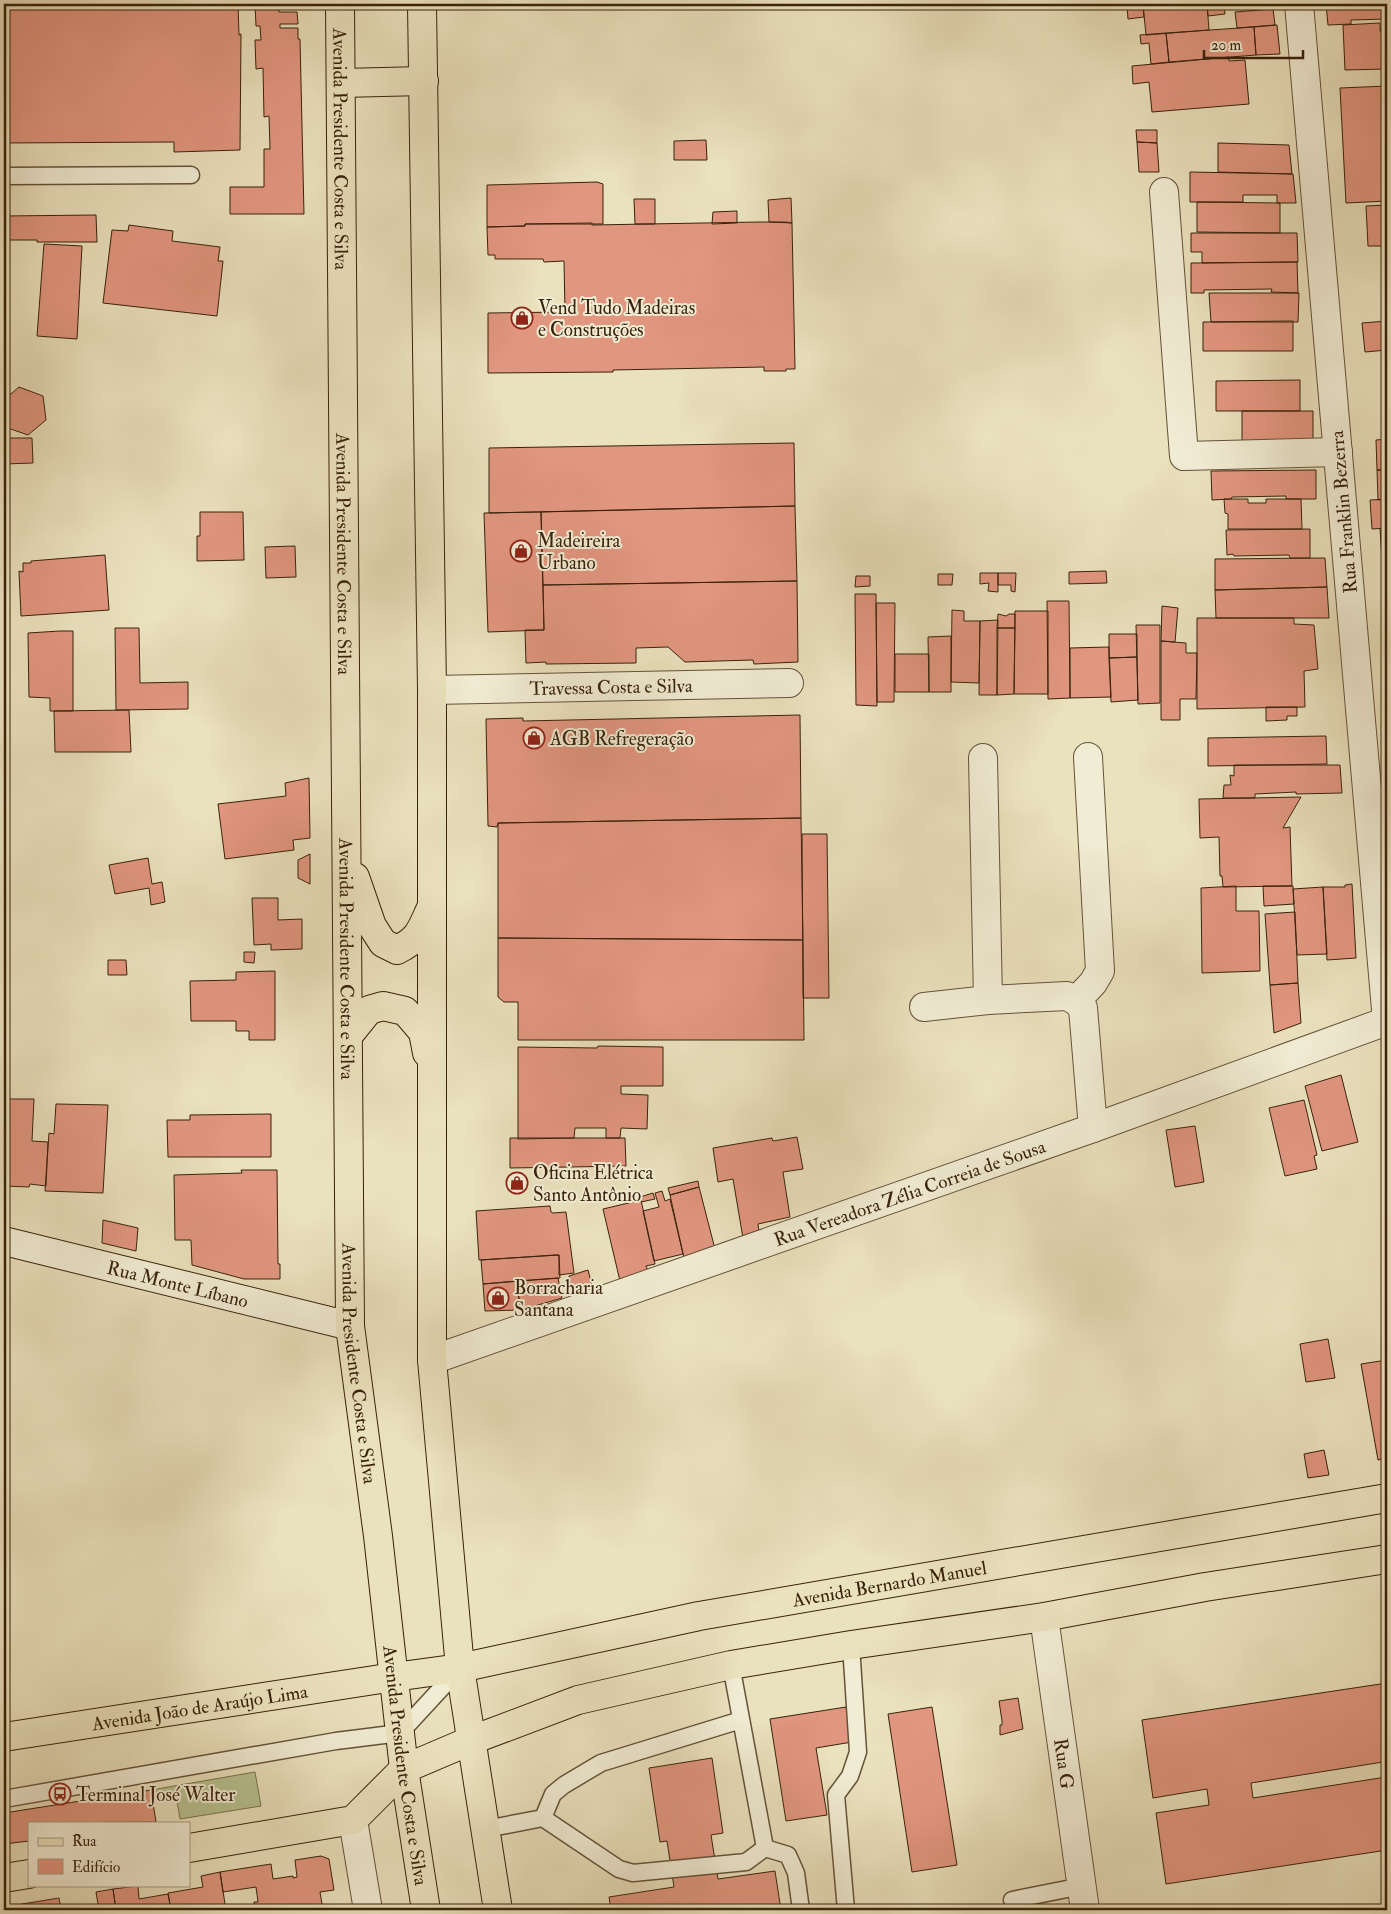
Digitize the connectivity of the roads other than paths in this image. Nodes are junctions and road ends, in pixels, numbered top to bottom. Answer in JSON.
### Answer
{"nodes":[{"id":1,"x":340,"y":4,"type":"edge"},
{"id":2,"x":422,"y":4,"type":"edge"},
{"id":3,"x":1299,"y":4,"type":"edge"},
{"id":4,"x":424,"y":81,"type":"junction"},
{"id":5,"x":341,"y":83,"type":"junction"},
{"id":6,"x":191,"y":175,"type":"dead end"},
{"id":7,"x":4,"y":176,"type":"edge"},
{"id":8,"x":1164,"y":192,"type":"dead end"},
{"id":9,"x":1338,"y":452,"type":"junction"},
{"id":10,"x":789,"y":683,"type":"dead end"},
{"id":11,"x":432,"y":690,"type":"junction"},
{"id":12,"x":1088,"y":757,"type":"dead end"},
{"id":13,"x":983,"y":758,"type":"dead end"},
{"id":14,"x":348,"y":854,"type":"junction"},
{"id":15,"x":432,"y":906,"type":"junction"},
{"id":16,"x":988,"y":1000,"type":"junction"},
{"id":17,"x":1076,"y":1001,"type":"junction"},
{"id":18,"x":924,"y":1007,"type":"dead end"},
{"id":19,"x":1387,"y":1021,"type":"edge"},
{"id":20,"x":348,"y":1036,"type":"junction"},
{"id":21,"x":432,"y":1074,"type":"junction"},
{"id":22,"x":1093,"y":1128,"type":"junction"},
{"id":23,"x":4,"y":1241,"type":"edge"},
{"id":24,"x":350,"y":1326,"type":"junction"},
{"id":25,"x":432,"y":1360,"type":"junction"},
{"id":26,"x":1387,"y":1498,"type":"edge"},
{"id":27,"x":1387,"y":1559,"type":"edge"},
{"id":28,"x":1044,"y":1617,"type":"junction"},
{"id":29,"x":851,"y":1645,"type":"junction"},
{"id":30,"x":731,"y":1665,"type":"junction"},
{"id":31,"x":460,"y":1668,"type":"junction"},
{"id":32,"x":394,"y":1677,"type":"junction"},
{"id":33,"x":741,"y":1720,"type":"junction"},
{"id":34,"x":400,"y":1734,"type":"junction"},
{"id":35,"x":4,"y":1736,"type":"edge"},
{"id":36,"x":472,"y":1740,"type":"junction"},
{"id":37,"x":404,"y":1769,"type":"junction"},
{"id":38,"x":4,"y":1799,"type":"edge"},
{"id":39,"x":543,"y":1818,"type":"junction"},
{"id":40,"x":353,"y":1820,"type":"junction"},
{"id":41,"x":486,"y":1828,"type":"junction"},
{"id":42,"x":190,"y":1848,"type":"edge"},
{"id":43,"x":766,"y":1848,"type":"junction"},
{"id":44,"x":28,"y":1874,"type":"edge"},
{"id":45,"x":4,"y":1878,"type":"edge"},
{"id":46,"x":1084,"y":1898,"type":"edge"},
{"id":47,"x":1012,"y":1900,"type":"dead end"},
{"id":48,"x":368,"y":1910,"type":"edge"},
{"id":49,"x":426,"y":1910,"type":"edge"},
{"id":50,"x":498,"y":1910,"type":"edge"},
{"id":51,"x":801,"y":1910,"type":"edge"},
{"id":52,"x":846,"y":1910,"type":"edge"}],
"edges":[{"from":1,"to":5,"type":"main road","name":"Avenida Presidente Costa e Silva"},
{"from":2,"to":4,"type":"main road"},
{"from":3,"to":9,"type":"street","name":"Rua Franklin Bezerra"},
{"from":4,"to":5,"type":"main road"},
{"from":4,"to":11,"type":"main road"},
{"from":5,"to":14,"type":"main road","name":"Avenida Presidente Costa e Silva"},
{"from":6,"to":7,"type":"lane"},
{"from":8,"to":9,"type":"street"},
{"from":9,"to":19,"type":"street","name":"Rua Franklin Bezerra"},
{"from":10,"to":11,"type":"street","name":"Travessa Costa e Silva"},
{"from":11,"to":15,"type":"main road"},
{"from":12,"to":17,"type":"street"},
{"from":13,"to":16,"type":"street"},
{"from":14,"to":15,"type":"main road"},
{"from":14,"to":20,"type":"main road","name":"Avenida Presidente Costa e Silva"},
{"from":15,"to":21,"type":"main road"},
{"from":16,"to":17,"type":"street"},
{"from":16,"to":18,"type":"street"},
{"from":17,"to":22,"type":"street"},
{"from":19,"to":22,"type":"street","name":"Rua Vereadora Zélia Correia de Sousa"},
{"from":20,"to":21,"type":"main road"},
{"from":20,"to":24,"type":"main road","name":"Avenida Presidente Costa e Silva"},
{"from":21,"to":25,"type":"main road"},
{"from":22,"to":25,"type":"street","name":"Rua Vereadora Zélia Correia de Sousa"},
{"from":23,"to":24,"type":"street","name":"Rua Monte Líbano"},
{"from":24,"to":32,"type":"main road","name":"Avenida Presidente Costa e Silva"},
{"from":25,"to":31,"type":"main road"},
{"from":26,"to":31,"type":"main road","name":"Avenida Bernardo Manuel"},
{"from":27,"to":28,"type":"main road"},
{"from":28,"to":29,"type":"main road"},
{"from":28,"to":46,"type":"street","name":"Rua G"},
{"from":29,"to":30,"type":"main road"},
{"from":29,"to":52,"type":"lane"},
{"from":30,"to":33,"type":"lane"},
{"from":30,"to":36,"type":"main road"},
{"from":31,"to":32,"type":"main road","name":"Avenida Bernardo Manuel"},
{"from":31,"to":34,"type":"lane"},
{"from":31,"to":36,"type":"main road"},
{"from":32,"to":34,"type":"main road","name":"Avenida Presidente Costa e Silva"},
{"from":32,"to":35,"type":"main road","name":"Avenida João de Araújo Lima"},
{"from":33,"to":39,"type":"lane"},
{"from":33,"to":43,"type":"lane"},
{"from":34,"to":37,"type":"main road","name":"Avenida Presidente Costa e Silva"},
{"from":34,"to":38,"type":"lane"},
{"from":36,"to":37,"type":"main road"},
{"from":36,"to":41,"type":"main road"},
{"from":37,"to":40,"type":"main road"},
{"from":37,"to":49,"type":"main road","name":"Avenida Presidente Costa e Silva"},
{"from":39,"to":41,"type":"lane"},
{"from":39,"to":43,"type":"lane"},
{"from":40,"to":42,"type":"main road"},
{"from":40,"to":48,"type":"street"},
{"from":41,"to":50,"type":"main road"},
{"from":43,"to":51,"type":"lane"},
{"from":44,"to":45,"type":"main road"},
{"from":46,"to":47,"type":"lane"}]}
